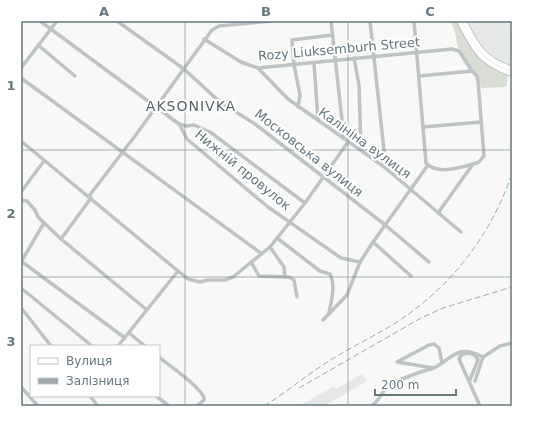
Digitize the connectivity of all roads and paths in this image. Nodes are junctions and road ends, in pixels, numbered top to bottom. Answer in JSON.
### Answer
{"nodes":[{"id":1,"x":40,"y":21,"type":"edge"},
{"id":2,"x":57,"y":21,"type":"edge"},
{"id":3,"x":117,"y":21,"type":"edge"},
{"id":4,"x":271,"y":21,"type":"edge"},
{"id":5,"x":330,"y":21,"type":"edge"},
{"id":6,"x":370,"y":21,"type":"edge"},
{"id":7,"x":414,"y":21,"type":"edge"},
{"id":8,"x":459,"y":21,"type":"edge"},
{"id":9,"x":464,"y":21,"type":"edge"},
{"id":10,"x":248,"y":22,"type":"edge"},
{"id":11,"x":51,"y":29,"type":"junction"},
{"id":12,"x":332,"y":35,"type":"junction"},
{"id":13,"x":204,"y":38,"type":"junction"},
{"id":14,"x":38,"y":45,"type":"junction"},
{"id":15,"x":416,"y":52,"type":"junction"},
{"id":16,"x":373,"y":57,"type":"junction"},
{"id":17,"x":354,"y":58,"type":"junction"},
{"id":18,"x":335,"y":60,"type":"junction"},
{"id":19,"x":314,"y":63,"type":"junction"},
{"id":20,"x":294,"y":65,"type":"junction"},
{"id":21,"x":21,"y":68,"type":"edge"},
{"id":22,"x":258,"y":68,"type":"junction"},
{"id":23,"x":184,"y":69,"type":"junction"},
{"id":24,"x":508,"y":69,"type":"edge"},
{"id":25,"x":472,"y":71,"type":"junction"},
{"id":26,"x":512,"y":74,"type":"edge"},
{"id":27,"x":75,"y":76,"type":"dead end"},
{"id":28,"x":418,"y":76,"type":"junction"},
{"id":29,"x":21,"y":78,"type":"edge"},
{"id":30,"x":156,"y":106,"type":"junction"},
{"id":31,"x":298,"y":106,"type":"junction"},
{"id":32,"x":318,"y":120,"type":"junction"},
{"id":33,"x":481,"y":122,"type":"junction"},
{"id":34,"x":179,"y":124,"type":"junction"},
{"id":35,"x":423,"y":127,"type":"junction"},
{"id":36,"x":344,"y":138,"type":"junction"},
{"id":37,"x":21,"y":142,"type":"edge"},
{"id":38,"x":348,"y":142,"type":"junction"},
{"id":39,"x":361,"y":150,"type":"junction"},
{"id":40,"x":122,"y":153,"type":"junction"},
{"id":41,"x":44,"y":161,"type":"junction"},
{"id":42,"x":427,"y":164,"type":"junction"},
{"id":43,"x":473,"y":164,"type":"junction"},
{"id":44,"x":383,"y":166,"type":"junction"},
{"id":45,"x":323,"y":177,"type":"junction"},
{"id":46,"x":410,"y":189,"type":"junction"},
{"id":47,"x":21,"y":192,"type":"edge"},
{"id":48,"x":90,"y":197,"type":"junction"},
{"id":49,"x":21,"y":200,"type":"edge"},
{"id":50,"x":305,"y":203,"type":"junction"},
{"id":51,"x":438,"y":213,"type":"junction"},
{"id":52,"x":290,"y":221,"type":"junction"},
{"id":53,"x":44,"y":224,"type":"junction"},
{"id":54,"x":384,"y":224,"type":"junction"},
{"id":55,"x":462,"y":232,"type":"dead end"},
{"id":56,"x":277,"y":238,"type":"junction"},
{"id":57,"x":60,"y":239,"type":"junction"},
{"id":58,"x":372,"y":242,"type":"junction"},
{"id":59,"x":270,"y":247,"type":"junction"},
{"id":60,"x":262,"y":254,"type":"junction"},
{"id":61,"x":21,"y":262,"type":"edge"},
{"id":62,"x":251,"y":262,"type":"junction"},
{"id":63,"x":360,"y":262,"type":"junction"},
{"id":64,"x":428,"y":262,"type":"dead end"},
{"id":65,"x":178,"y":271,"type":"junction"},
{"id":66,"x":411,"y":276,"type":"dead end"},
{"id":67,"x":285,"y":277,"type":"junction"},
{"id":68,"x":21,"y":288,"type":"edge"},
{"id":69,"x":297,"y":297,"type":"dead end"},
{"id":70,"x":22,"y":309,"type":"dead end"},
{"id":71,"x":146,"y":310,"type":"junction"},
{"id":72,"x":329,"y":314,"type":"junction"},
{"id":73,"x":323,"y":320,"type":"dead end"},
{"id":74,"x":129,"y":332,"type":"junction"},
{"id":75,"x":125,"y":338,"type":"junction"},
{"id":76,"x":512,"y":343,"type":"edge"},
{"id":77,"x":50,"y":345,"type":"edge"},
{"id":78,"x":91,"y":345,"type":"edge"},
{"id":79,"x":119,"y":345,"type":"edge"},
{"id":80,"x":144,"y":345,"type":"edge"},
{"id":81,"x":483,"y":356,"type":"junction"},
{"id":82,"x":160,"y":359,"type":"edge"},
{"id":83,"x":442,"y":363,"type":"junction"},
{"id":84,"x":434,"y":368,"type":"junction"},
{"id":85,"x":475,"y":381,"type":"dead end"},
{"id":86,"x":469,"y":382,"type":"junction"},
{"id":87,"x":21,"y":387,"type":"edge"},
{"id":88,"x":91,"y":397,"type":"edge"},
{"id":89,"x":157,"y":397,"type":"edge"},
{"id":90,"x":38,"y":406,"type":"edge"},
{"id":91,"x":98,"y":406,"type":"edge"},
{"id":92,"x":169,"y":406,"type":"edge"},
{"id":93,"x":197,"y":406,"type":"edge"},
{"id":94,"x":371,"y":406,"type":"edge"},
{"id":95,"x":480,"y":406,"type":"edge"}],
"edges":[{"from":1,"to":11,"type":"street"},
{"from":2,"to":11,"type":"street"},
{"from":3,"to":23,"type":"street","name":"Московська вулиця"},
{"from":4,"to":10,"type":"street"},
{"from":5,"to":12,"type":"street"},
{"from":6,"to":16,"type":"street"},
{"from":7,"to":15,"type":"street"},
{"from":8,"to":24,"type":"main road"},
{"from":9,"to":24,"type":"main road"},
{"from":10,"to":13,"type":"street"},
{"from":11,"to":14,"type":"street"},
{"from":11,"to":30,"type":"street"},
{"from":12,"to":18,"type":"street"},
{"from":12,"to":20,"type":"street"},
{"from":13,"to":22,"type":"street","name":"Rozy Liuksemburh Street"},
{"from":13,"to":23,"type":"street"},
{"from":14,"to":21,"type":"street"},
{"from":14,"to":27,"type":"street"},
{"from":15,"to":16,"type":"street","name":"Rozy Liuksemburh Street"},
{"from":15,"to":25,"type":"street","name":"Rozy Liuksemburh Street"},
{"from":15,"to":28,"type":"street"},
{"from":16,"to":17,"type":"street","name":"Rozy Liuksemburh Street"},
{"from":16,"to":44,"type":"street"},
{"from":17,"to":18,"type":"street","name":"Rozy Liuksemburh Street"},
{"from":17,"to":39,"type":"street"},
{"from":18,"to":19,"type":"street","name":"Rozy Liuksemburh Street"},
{"from":18,"to":36,"type":"street"},
{"from":19,"to":20,"type":"street","name":"Rozy Liuksemburh Street"},
{"from":19,"to":32,"type":"street"},
{"from":20,"to":22,"type":"street","name":"Rozy Liuksemburh Street"},
{"from":20,"to":31,"type":"street"},
{"from":22,"to":31,"type":"street","name":"Калініна вулиця"},
{"from":23,"to":30,"type":"street"},
{"from":23,"to":45,"type":"street","name":"Московська вулиця"},
{"from":24,"to":26,"type":"main road"},
{"from":25,"to":28,"type":"street"},
{"from":25,"to":33,"type":"street"},
{"from":28,"to":35,"type":"street"},
{"from":29,"to":40,"type":"street"},
{"from":30,"to":34,"type":"street"},
{"from":30,"to":40,"type":"street"},
{"from":31,"to":32,"type":"street","name":"Калініна вулиця"},
{"from":32,"to":36,"type":"street","name":"Калініна вулиця"},
{"from":33,"to":35,"type":"street"},
{"from":33,"to":43,"type":"street"},
{"from":34,"to":50,"type":"street"},
{"from":34,"to":52,"type":"street","name":"Нижній провулок"},
{"from":35,"to":42,"type":"street"},
{"from":36,"to":38,"type":"street","name":"Калініна вулиця"},
{"from":37,"to":41,"type":"street"},
{"from":38,"to":39,"type":"street","name":"Калініна вулиця"},
{"from":38,"to":45,"type":"street"},
{"from":39,"to":44,"type":"street","name":"Калініна вулиця"},
{"from":40,"to":48,"type":"street"},
{"from":40,"to":60,"type":"street"},
{"from":41,"to":47,"type":"street"},
{"from":41,"to":48,"type":"street"},
{"from":42,"to":43,"type":"street"},
{"from":42,"to":46,"type":"street"},
{"from":43,"to":51,"type":"street"},
{"from":44,"to":46,"type":"street","name":"Калініна вулиця"},
{"from":45,"to":50,"type":"street"},
{"from":45,"to":54,"type":"street","name":"Московська вулиця"},
{"from":46,"to":51,"type":"street","name":"Калініна вулиця"},
{"from":46,"to":54,"type":"street"},
{"from":48,"to":57,"type":"street"},
{"from":48,"to":65,"type":"street"},
{"from":49,"to":53,"type":"street"},
{"from":50,"to":52,"type":"street"},
{"from":51,"to":55,"type":"street","name":"Калініна вулиця"},
{"from":52,"to":56,"type":"street"},
{"from":52,"to":63,"type":"street","name":"Нижній провулок"},
{"from":53,"to":57,"type":"street"},
{"from":53,"to":61,"type":"street"},
{"from":54,"to":58,"type":"street"},
{"from":54,"to":64,"type":"street","name":"Московська вулиця"},
{"from":56,"to":59,"type":"street"},
{"from":56,"to":72,"type":"street"},
{"from":57,"to":71,"type":"street"},
{"from":58,"to":63,"type":"street"},
{"from":58,"to":66,"type":"street"},
{"from":59,"to":60,"type":"street"},
{"from":59,"to":67,"type":"street"},
{"from":60,"to":62,"type":"street"},
{"from":61,"to":75,"type":"street"},
{"from":62,"to":65,"type":"street"},
{"from":62,"to":67,"type":"street"},
{"from":63,"to":72,"type":"street"},
{"from":65,"to":71,"type":"street"},
{"from":67,"to":69,"type":"street"},
{"from":68,"to":78,"type":"street"},
{"from":70,"to":77,"type":"street"},
{"from":71,"to":74,"type":"street"},
{"from":72,"to":73,"type":"street"},
{"from":74,"to":75,"type":"street"},
{"from":74,"to":80,"type":"street"},
{"from":75,"to":79,"type":"street"},
{"from":76,"to":81,"type":"street"},
{"from":81,"to":83,"type":"street"},
{"from":81,"to":85,"type":"street"},
{"from":82,"to":93,"type":"street"},
{"from":83,"to":84,"type":"street"},
{"from":83,"to":84,"type":"street"},
{"from":84,"to":94,"type":"street"},
{"from":86,"to":86,"type":"street"},
{"from":86,"to":95,"type":"street"},
{"from":87,"to":90,"type":"street"},
{"from":88,"to":91,"type":"street"},
{"from":89,"to":92,"type":"street"}]}
